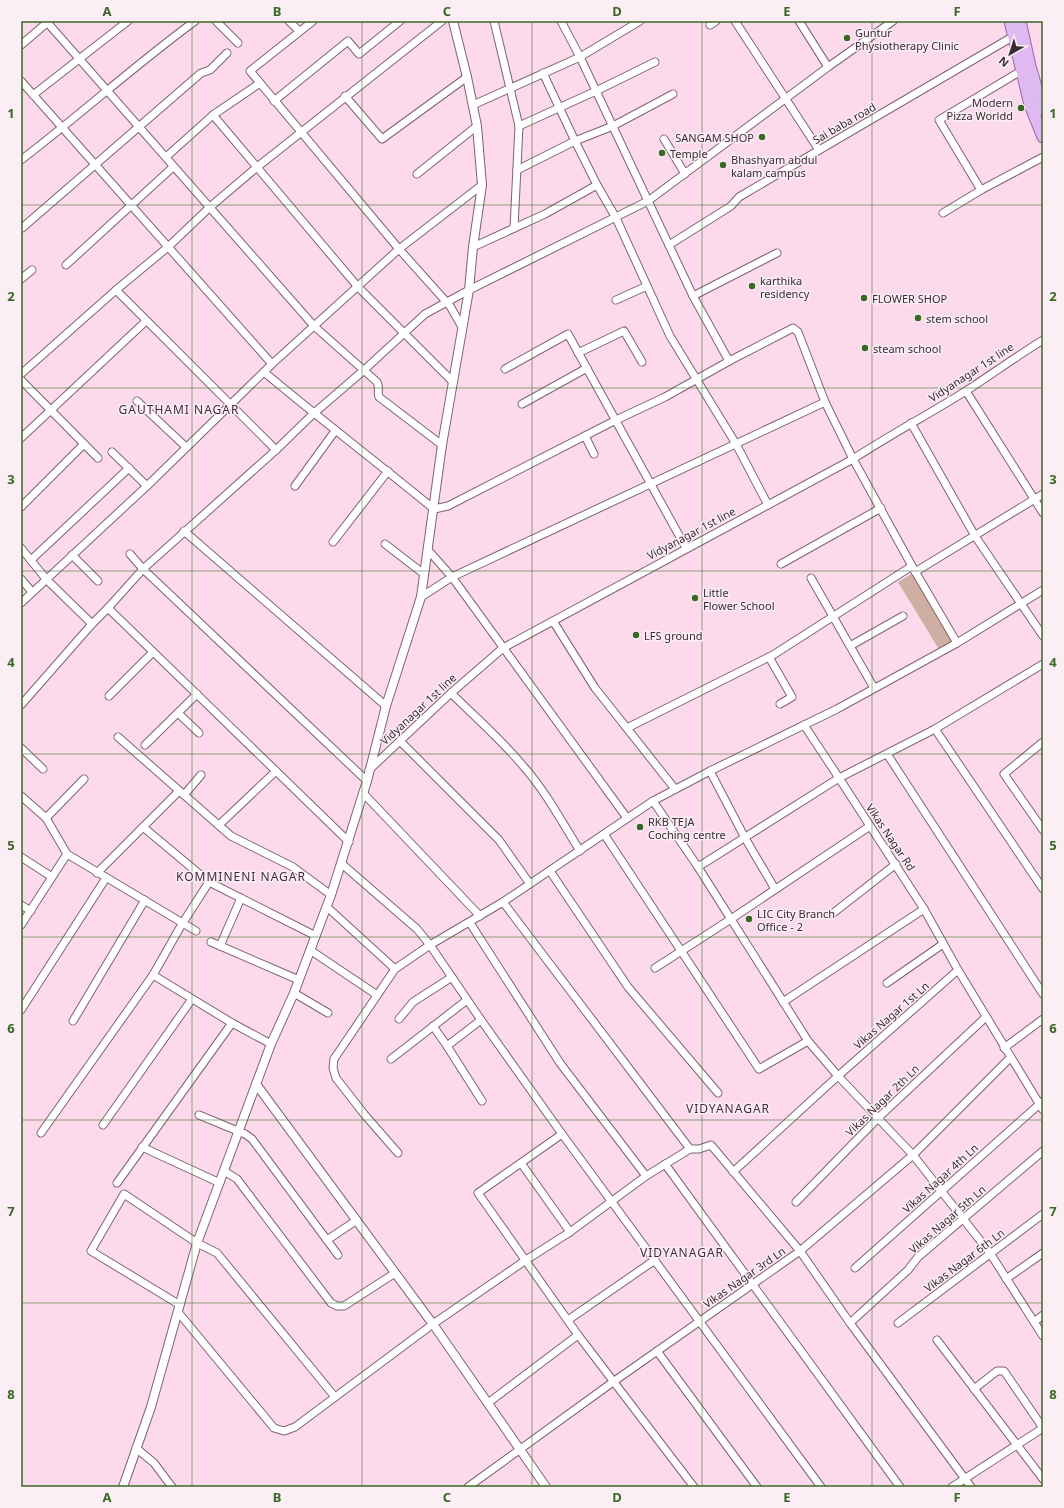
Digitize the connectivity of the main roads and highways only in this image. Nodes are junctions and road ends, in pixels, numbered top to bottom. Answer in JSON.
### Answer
{"nodes":[{"id":1,"x":1010,"y":21,"type":"edge"},
{"id":2,"x":1020,"y":21,"type":"edge"},
{"id":3,"x":1043,"y":111,"type":"edge"},
{"id":4,"x":1043,"y":137,"type":"edge"}],
"edges":[{"from":1,"to":4,"type":"main road"},
{"from":2,"to":3,"type":"main road"}]}
